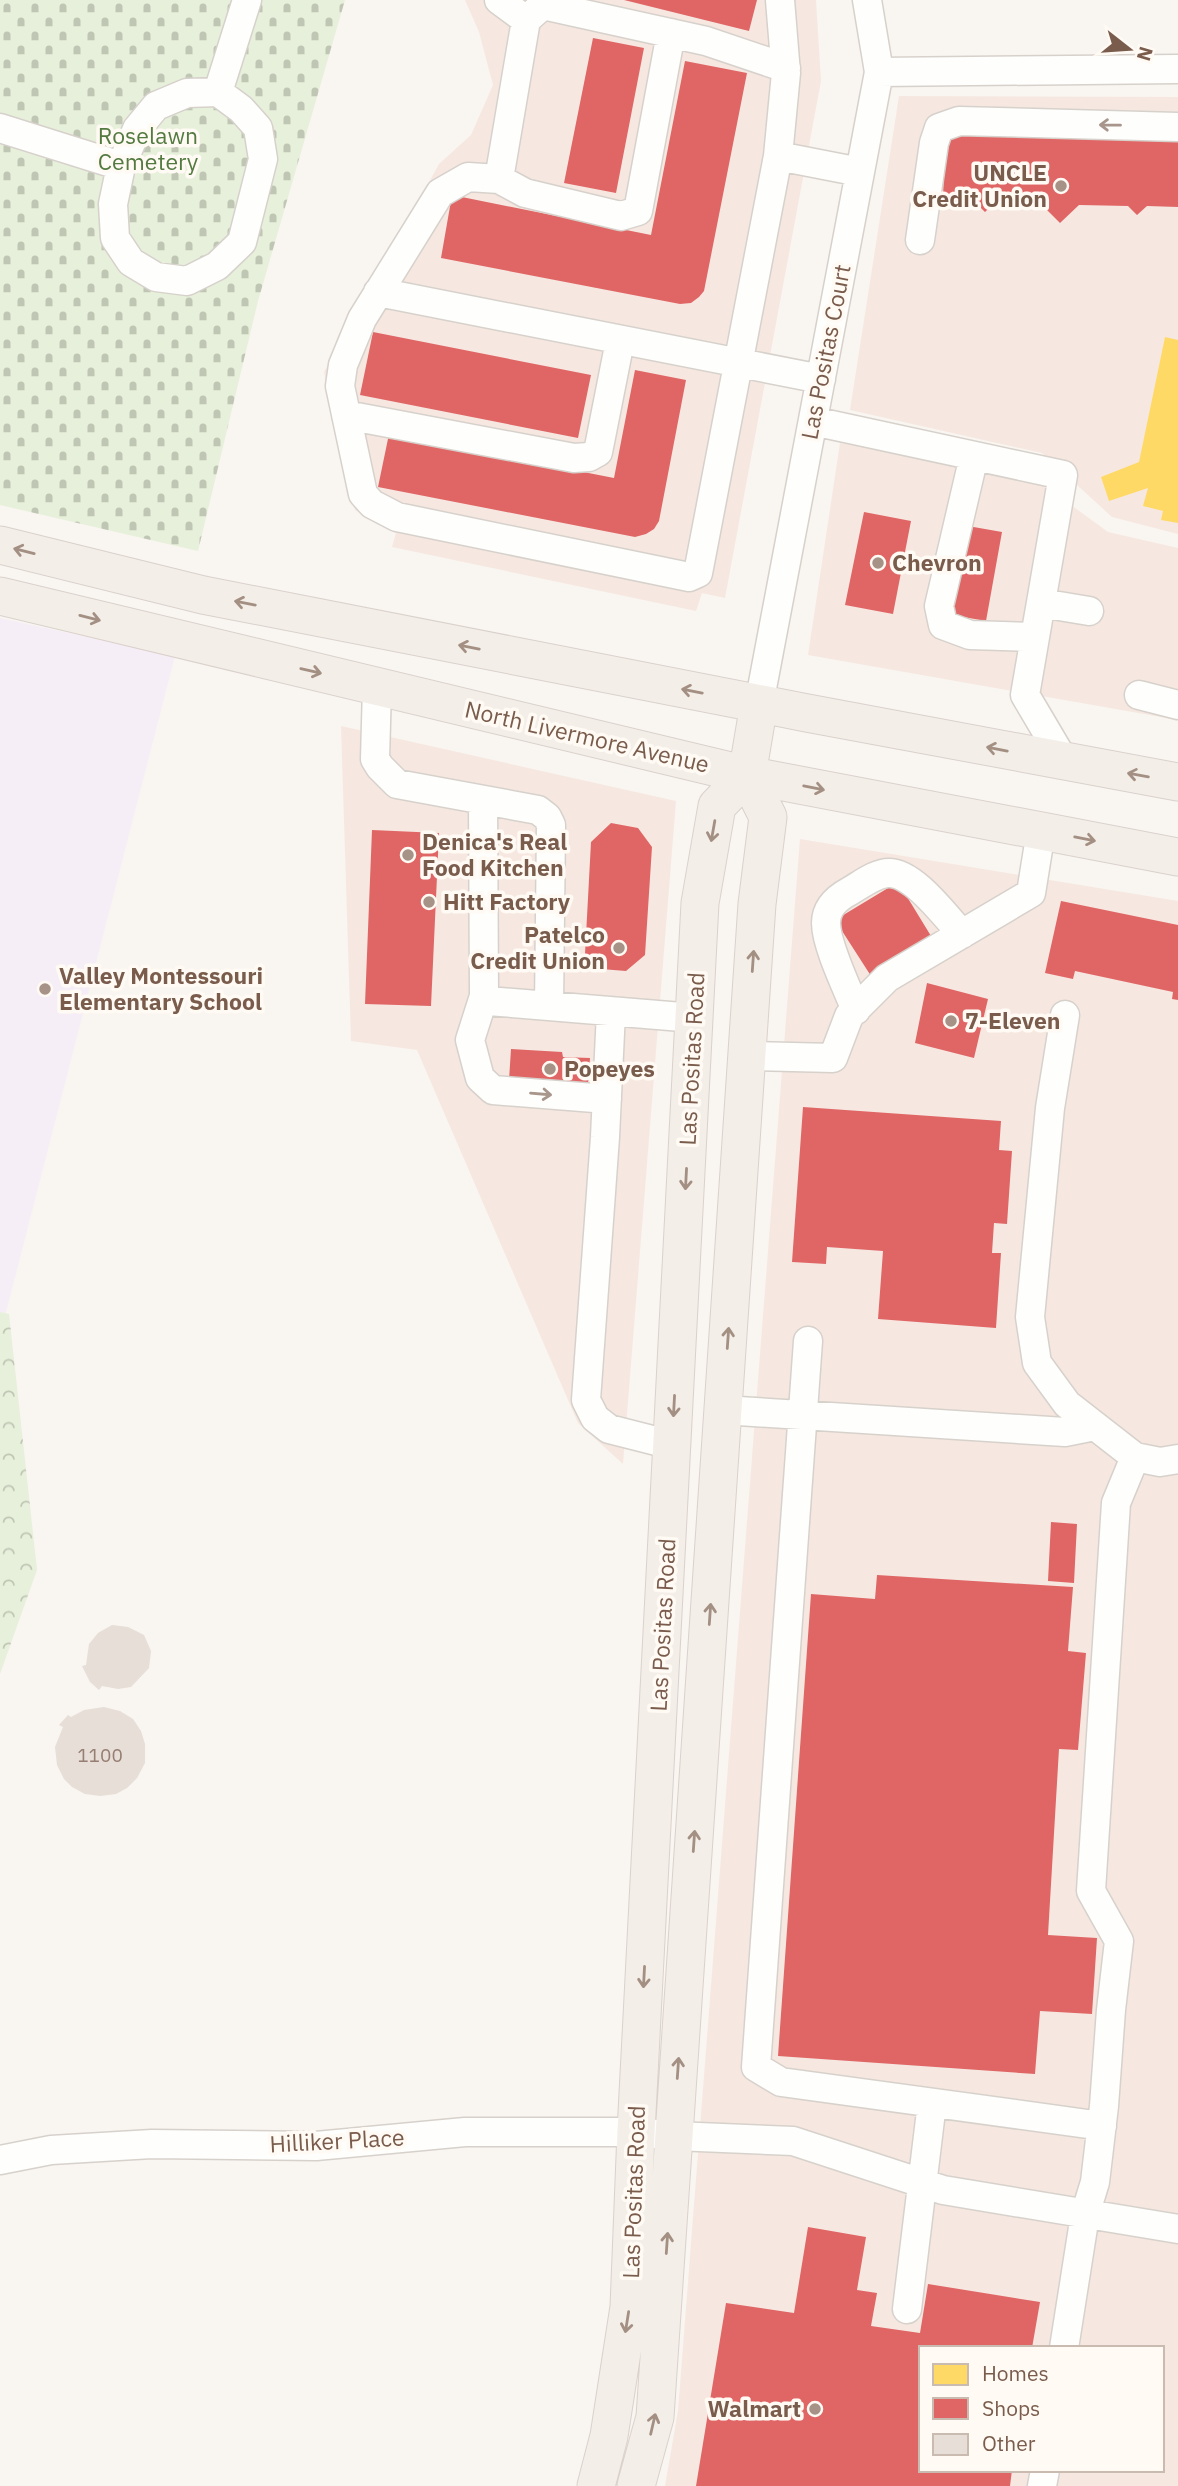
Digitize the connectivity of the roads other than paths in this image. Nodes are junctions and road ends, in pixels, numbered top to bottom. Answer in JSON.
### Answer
{"nodes":[{"id":1,"x":247,"y":0,"type":"edge"},
{"id":2,"x":499,"y":0,"type":"edge"},
{"id":3,"x":780,"y":0,"type":"edge"},
{"id":4,"x":866,"y":0,"type":"edge"},
{"id":5,"x":526,"y":20,"type":"junction"},
{"id":6,"x":671,"y":33,"type":"junction"},
{"id":7,"x":786,"y":68,"type":"junction"},
{"id":8,"x":1178,"y":69,"type":"edge"},
{"id":9,"x":879,"y":72,"type":"junction"},
{"id":10,"x":218,"y":92,"type":"junction"},
{"id":11,"x":1178,"y":127,"type":"edge"},
{"id":12,"x":0,"y":128,"type":"edge"},
{"id":13,"x":778,"y":156,"type":"junction"},
{"id":14,"x":121,"y":166,"type":"junction"},
{"id":15,"x":860,"y":172,"type":"junction"},
{"id":16,"x":499,"y":179,"type":"junction"},
{"id":17,"x":920,"y":240,"type":"dead end"},
{"id":18,"x":378,"y":292,"type":"junction"},
{"id":19,"x":620,"y":341,"type":"junction"},
{"id":20,"x":738,"y":364,"type":"junction"},
{"id":21,"x":821,"y":379,"type":"junction"},
{"id":22,"x":346,"y":415,"type":"junction"},
{"id":23,"x":813,"y":421,"type":"junction"},
{"id":24,"x":974,"y":456,"type":"junction"},
{"id":25,"x":0,"y":545,"type":"edge"},
{"id":26,"x":0,"y":596,"type":"edge"},
{"id":27,"x":1041,"y":603,"type":"junction"},
{"id":28,"x":1090,"y":611,"type":"dead end"},
{"id":29,"x":1035,"y":637,"type":"junction"},
{"id":30,"x":377,"y":687,"type":"junction"},
{"id":31,"x":1139,"y":695,"type":"dead end"},
{"id":32,"x":759,"y":704,"type":"junction"},
{"id":33,"x":1178,"y":705,"type":"edge"},
{"id":34,"x":1064,"y":761,"type":"junction"},
{"id":35,"x":747,"y":775,"type":"junction"},
{"id":36,"x":1178,"y":782,"type":"edge"},
{"id":37,"x":483,"y":800,"type":"junction"},
{"id":38,"x":1041,"y":831,"type":"junction"},
{"id":39,"x":1178,"y":857,"type":"edge"},
{"id":40,"x":962,"y":934,"type":"junction"},
{"id":41,"x":484,"y":996,"type":"junction"},
{"id":42,"x":549,"y":1006,"type":"junction"},
{"id":43,"x":856,"y":1010,"type":"junction"},
{"id":44,"x":611,"y":1012,"type":"junction"},
{"id":45,"x":1065,"y":1016,"type":"dead end"},
{"id":46,"x":694,"y":1018,"type":"junction"},
{"id":47,"x":747,"y":1056,"type":"junction"},
{"id":48,"x":607,"y":1100,"type":"junction"},
{"id":49,"x":808,"y":1341,"type":"dead end"},
{"id":50,"x":723,"y":1410,"type":"junction"},
{"id":51,"x":802,"y":1416,"type":"junction"},
{"id":52,"x":1095,"y":1426,"type":"junction"},
{"id":53,"x":672,"y":1445,"type":"junction"},
{"id":54,"x":1135,"y":1457,"type":"junction"},
{"id":55,"x":1178,"y":1459,"type":"edge"},
{"id":56,"x":932,"y":2103,"type":"junction"},
{"id":57,"x":1102,"y":2126,"type":"junction"},
{"id":58,"x":636,"y":2132,"type":"junction"},
{"id":59,"x":675,"y":2136,"type":"junction"},
{"id":60,"x":0,"y":2160,"type":"edge"},
{"id":61,"x":923,"y":2184,"type":"junction"},
{"id":62,"x":1084,"y":2214,"type":"junction"},
{"id":63,"x":1178,"y":2229,"type":"edge"},
{"id":64,"x":907,"y":2309,"type":"dead end"},
{"id":65,"x":1064,"y":2346,"type":"edge"},
{"id":66,"x":596,"y":2486,"type":"edge"},
{"id":67,"x":636,"y":2486,"type":"edge"}],
"edges":[{"from":1,"to":10,"type":"street"},
{"from":2,"to":5,"type":"street"},
{"from":3,"to":7,"type":"street"},
{"from":4,"to":9,"type":"street","name":"Las Positas Court"},
{"from":5,"to":6,"type":"street"},
{"from":5,"to":16,"type":"street"},
{"from":6,"to":7,"type":"street"},
{"from":6,"to":16,"type":"street"},
{"from":7,"to":13,"type":"street"},
{"from":8,"to":9,"type":"street"},
{"from":9,"to":15,"type":"street","name":"Las Positas Court"},
{"from":10,"to":14,"type":"street"},
{"from":10,"to":14,"type":"street"},
{"from":11,"to":17,"type":"street","one_way":true},
{"from":12,"to":14,"type":"street"},
{"from":13,"to":15,"type":"street"},
{"from":13,"to":20,"type":"street"},
{"from":15,"to":21,"type":"street","name":"Las Positas Court"},
{"from":16,"to":18,"type":"street"},
{"from":18,"to":19,"type":"street"},
{"from":18,"to":22,"type":"street"},
{"from":19,"to":20,"type":"street"},
{"from":19,"to":22,"type":"street"},
{"from":20,"to":21,"type":"street"},
{"from":20,"to":22,"type":"street"},
{"from":21,"to":23,"type":"street","name":"Las Positas Court"},
{"from":23,"to":24,"type":"street"},
{"from":23,"to":32,"type":"street","name":"Las Positas Court"},
{"from":24,"to":27,"type":"street"},
{"from":24,"to":29,"type":"street"},
{"from":32,"to":25,"type":"main road","one_way":true},
{"from":26,"to":30,"type":"main road","name":"North Livermore Avenue","one_way":true},
{"from":27,"to":28,"type":"street"},
{"from":27,"to":29,"type":"street"},
{"from":29,"to":34,"type":"street"},
{"from":30,"to":35,"type":"main road","name":"North Livermore Avenue"},
{"from":30,"to":37,"type":"street"},
{"from":31,"to":33,"type":"street"},
{"from":34,"to":32,"type":"main road","one_way":true},
{"from":32,"to":35,"type":"main road"},
{"from":36,"to":34,"type":"main road","one_way":true},
{"from":35,"to":38,"type":"main road","name":"North Livermore Avenue","one_way":true},
{"from":35,"to":46,"type":"main road","name":"Las Positas Road","one_way":true},
{"from":47,"to":35,"type":"main road","name":"Las Positas Road","one_way":true},
{"from":37,"to":41,"type":"street"},
{"from":37,"to":42,"type":"street"},
{"from":38,"to":39,"type":"main road","name":"North Livermore Avenue","one_way":true},
{"from":38,"to":40,"type":"street"},
{"from":40,"to":43,"type":"street"},
{"from":40,"to":43,"type":"street"},
{"from":41,"to":42,"type":"street"},
{"from":41,"to":48,"type":"street","one_way":true},
{"from":42,"to":44,"type":"street"},
{"from":43,"to":47,"type":"street"},
{"from":44,"to":46,"type":"street"},
{"from":44,"to":48,"type":"street"},
{"from":45,"to":52,"type":"street"},
{"from":46,"to":53,"type":"main road","name":"Las Positas Road","one_way":true},
{"from":50,"to":47,"type":"main road","name":"Las Positas Road","one_way":true},
{"from":48,"to":53,"type":"street"},
{"from":49,"to":51,"type":"street"},
{"from":50,"to":51,"type":"street"},
{"from":59,"to":50,"type":"main road","name":"Las Positas Road","one_way":true},
{"from":51,"to":52,"type":"street"},
{"from":51,"to":56,"type":"street"},
{"from":52,"to":54,"type":"street"},
{"from":53,"to":58,"type":"main road","name":"Las Positas Road","one_way":true},
{"from":54,"to":55,"type":"street"},
{"from":54,"to":57,"type":"street"},
{"from":56,"to":57,"type":"street"},
{"from":56,"to":61,"type":"street"},
{"from":57,"to":62,"type":"street"},
{"from":58,"to":59,"type":"street","name":"Hilliker Place"},
{"from":58,"to":60,"type":"street","name":"Hilliker Place"},
{"from":58,"to":66,"type":"main road","name":"Las Positas Road","one_way":true},
{"from":59,"to":61,"type":"street","name":"Hilliker Place"},
{"from":67,"to":59,"type":"main road","name":"Las Positas Road","one_way":true},
{"from":61,"to":62,"type":"street","name":"Hilliker Place"},
{"from":61,"to":64,"type":"street"},
{"from":62,"to":63,"type":"street","name":"Hilliker Place"},
{"from":62,"to":65,"type":"street"}]}
